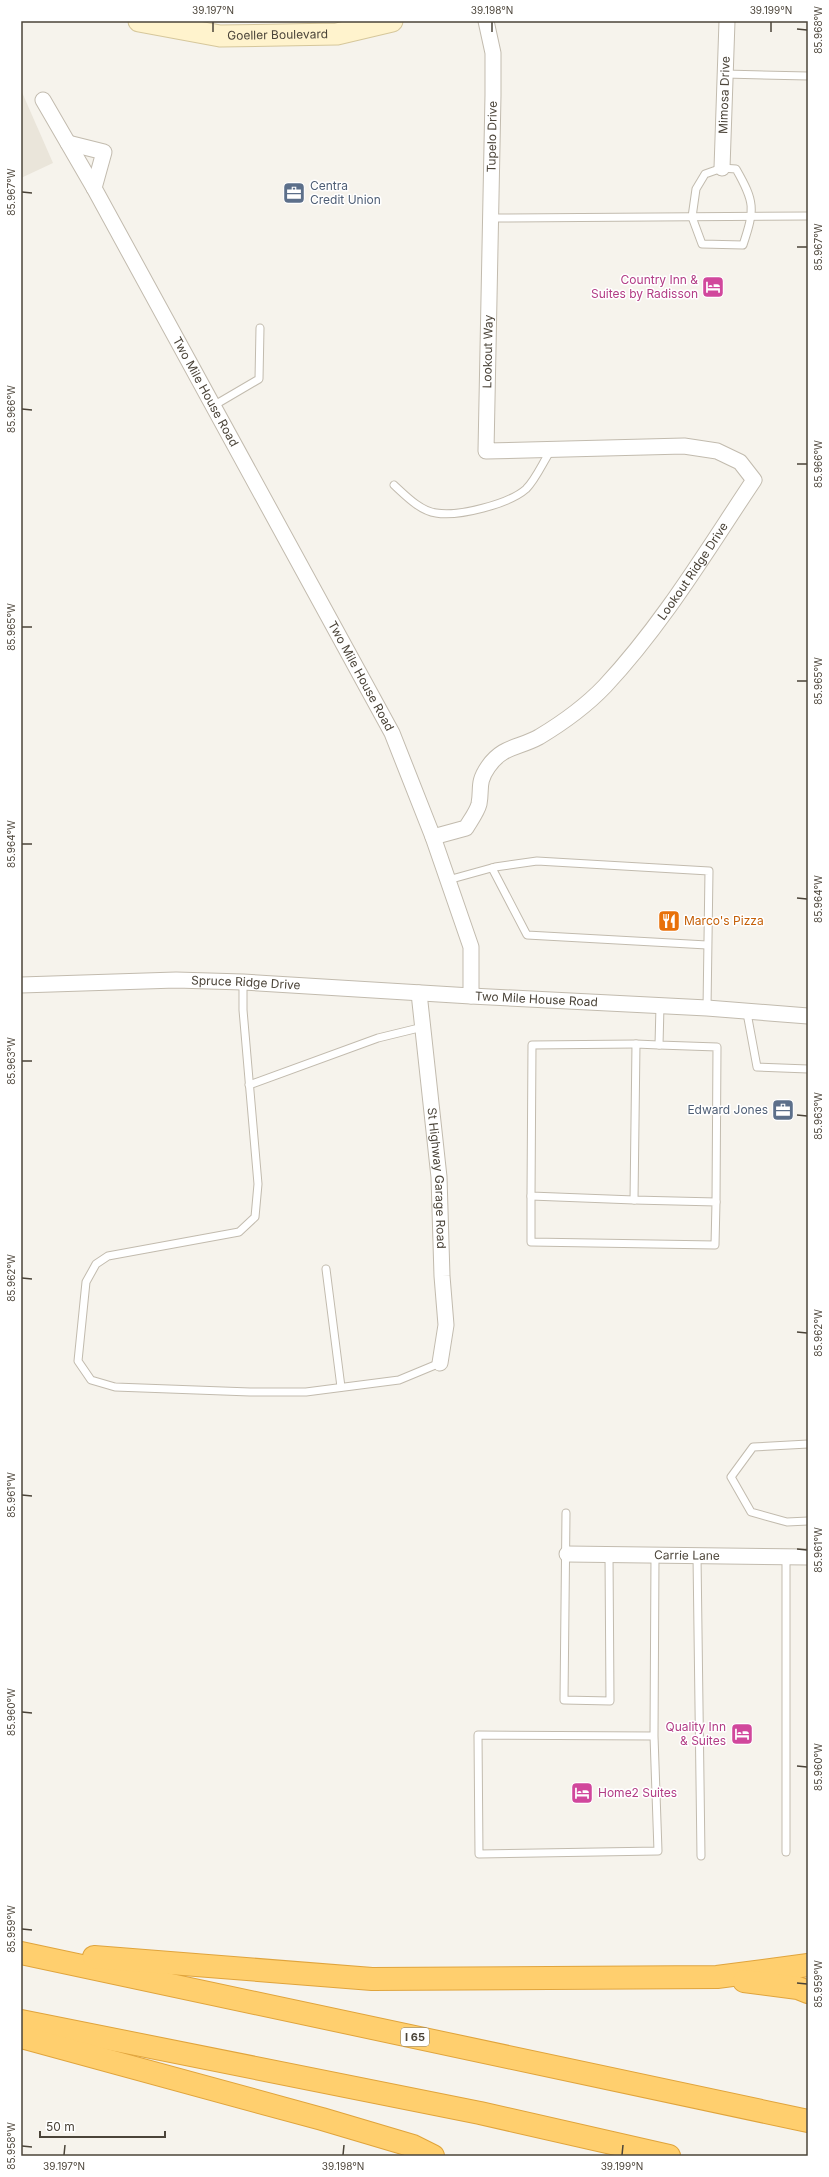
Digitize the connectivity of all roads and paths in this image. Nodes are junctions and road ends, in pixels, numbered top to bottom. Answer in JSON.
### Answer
{"nodes":[{"id":1,"x":139,"y":21,"type":"edge"},
{"id":2,"x":392,"y":21,"type":"edge"},
{"id":3,"x":486,"y":21,"type":"edge"},
{"id":4,"x":727,"y":21,"type":"edge"},
{"id":5,"x":725,"y":74,"type":"junction"},
{"id":6,"x":808,"y":76,"type":"edge"},
{"id":7,"x":43,"y":100,"type":"dead end"},
{"id":8,"x":68,"y":144,"type":"junction"},
{"id":9,"x":722,"y":168,"type":"junction"},
{"id":10,"x":94,"y":188,"type":"junction"},
{"id":11,"x":752,"y":216,"type":"junction"},
{"id":12,"x":808,"y":216,"type":"edge"},
{"id":13,"x":692,"y":217,"type":"junction"},
{"id":14,"x":491,"y":218,"type":"junction"},
{"id":15,"x":490,"y":253,"type":"joint"},
{"id":16,"x":260,"y":328,"type":"dead end"},
{"id":17,"x":213,"y":406,"type":"junction"},
{"id":18,"x":552,"y":448,"type":"junction"},
{"id":19,"x":486,"y":451,"type":"joint"},
{"id":20,"x":394,"y":484,"type":"dead end"},
{"id":21,"x":433,"y":837,"type":"junction"},
{"id":22,"x":492,"y":868,"type":"junction"},
{"id":23,"x":448,"y":880,"type":"junction"},
{"id":24,"x":707,"y":945,"type":"junction"},
{"id":25,"x":243,"y":982,"type":"junction"},
{"id":26,"x":21,"y":985,"type":"edge"},
{"id":27,"x":419,"y":993,"type":"junction"},
{"id":28,"x":471,"y":996,"type":"junction"},
{"id":29,"x":660,"y":1006,"type":"junction"},
{"id":30,"x":707,"y":1008,"type":"junction"},
{"id":31,"x":748,"y":1012,"type":"junction"},
{"id":32,"x":808,"y":1016,"type":"edge"},
{"id":33,"x":423,"y":1027,"type":"junction"},
{"id":34,"x":636,"y":1044,"type":"junction"},
{"id":35,"x":659,"y":1045,"type":"junction"},
{"id":36,"x":808,"y":1069,"type":"edge"},
{"id":37,"x":249,"y":1085,"type":"junction"},
{"id":38,"x":532,"y":1196,"type":"junction"},
{"id":39,"x":634,"y":1200,"type":"junction"},
{"id":40,"x":716,"y":1202,"type":"junction"},
{"id":41,"x":326,"y":1269,"type":"dead end"},
{"id":42,"x":440,"y":1363,"type":"joint"},
{"id":43,"x":341,"y":1388,"type":"junction"},
{"id":44,"x":808,"y":1444,"type":"edge"},
{"id":45,"x":566,"y":1513,"type":"dead end"},
{"id":46,"x":808,"y":1520,"type":"edge"},
{"id":47,"x":567,"y":1554,"type":"junction"},
{"id":48,"x":609,"y":1555,"type":"junction"},
{"id":49,"x":655,"y":1556,"type":"junction"},
{"id":50,"x":698,"y":1556,"type":"junction"},
{"id":51,"x":786,"y":1557,"type":"junction"},
{"id":52,"x":808,"y":1557,"type":"edge"},
{"id":53,"x":654,"y":1736,"type":"junction"},
{"id":54,"x":786,"y":1852,"type":"dead end"},
{"id":55,"x":701,"y":1856,"type":"dead end"},
{"id":56,"x":21,"y":1952,"type":"edge"},
{"id":57,"x":808,"y":1965,"type":"edge"},
{"id":58,"x":717,"y":1977,"type":"junction"},
{"id":59,"x":808,"y":1992,"type":"edge"},
{"id":60,"x":21,"y":2021,"type":"edge"},
{"id":61,"x":21,"y":2036,"type":"edge"},
{"id":62,"x":808,"y":2122,"type":"edge"},
{"id":63,"x":433,"y":2156,"type":"edge"},
{"id":64,"x":669,"y":2156,"type":"edge"}],
"edges":[{"from":1,"to":2,"type":"street","name":"Goeller Boulevard"},
{"from":3,"to":14,"type":"street","name":"Tupelo Drive"},
{"from":4,"to":5,"type":"street","name":"Mimosa Drive"},
{"from":5,"to":6,"type":"lane"},
{"from":5,"to":9,"type":"street","name":"Mimosa Drive"},
{"from":7,"to":8,"type":"street"},
{"from":8,"to":10,"type":"street","name":"Two Mile House Road"},
{"from":8,"to":10,"type":"street"},
{"from":9,"to":11,"type":"lane"},
{"from":9,"to":13,"type":"lane"},
{"from":10,"to":17,"type":"street","name":"Two Mile House Road"},
{"from":11,"to":12,"type":"lane"},
{"from":11,"to":13,"type":"lane"},
{"from":11,"to":13,"type":"lane"},
{"from":13,"to":14,"type":"lane"},
{"from":14,"to":15,"type":"street","name":"Tupelo Drive"},
{"from":15,"to":19,"type":"street","name":"Lookout Way"},
{"from":16,"to":17,"type":"lane"},
{"from":17,"to":21,"type":"street","name":"Two Mile House Road"},
{"from":18,"to":19,"type":"street","name":"Lookout Ridge Drive"},
{"from":18,"to":20,"type":"lane"},
{"from":18,"to":21,"type":"street","name":"Lookout Ridge Drive"},
{"from":21,"to":23,"type":"street","name":"Two Mile House Road"},
{"from":22,"to":23,"type":"lane"},
{"from":22,"to":24,"type":"lane"},
{"from":22,"to":24,"type":"lane"},
{"from":23,"to":28,"type":"street","name":"Two Mile House Road"},
{"from":24,"to":30,"type":"lane"},
{"from":25,"to":26,"type":"street","name":"Spruce Ridge Drive"},
{"from":25,"to":27,"type":"street","name":"Spruce Ridge Drive"},
{"from":25,"to":37,"type":"lane"},
{"from":27,"to":28,"type":"street","name":"Spruce Ridge Drive"},
{"from":27,"to":33,"type":"street","name":"St Highway Garage Road"},
{"from":28,"to":29,"type":"street","name":"Two Mile House Road"},
{"from":29,"to":30,"type":"street","name":"Two Mile House Road"},
{"from":29,"to":35,"type":"lane"},
{"from":30,"to":31,"type":"street","name":"Two Mile House Road"},
{"from":31,"to":32,"type":"street","name":"Two Mile House Road"},
{"from":31,"to":36,"type":"lane"},
{"from":33,"to":37,"type":"lane"},
{"from":33,"to":42,"type":"street","name":"St Highway Garage Road"},
{"from":34,"to":35,"type":"lane"},
{"from":34,"to":38,"type":"lane"},
{"from":34,"to":39,"type":"lane"},
{"from":35,"to":40,"type":"lane"},
{"from":37,"to":43,"type":"lane"},
{"from":38,"to":39,"type":"lane"},
{"from":38,"to":40,"type":"lane"},
{"from":39,"to":40,"type":"lane"},
{"from":41,"to":43,"type":"lane"},
{"from":42,"to":43,"type":"lane"},
{"from":44,"to":46,"type":"lane"},
{"from":45,"to":47,"type":"lane"},
{"from":47,"to":48,"type":"street","name":"Carrie Lane"},
{"from":47,"to":48,"type":"lane"},
{"from":48,"to":49,"type":"street","name":"Carrie Lane"},
{"from":49,"to":50,"type":"street","name":"Carrie Lane"},
{"from":49,"to":53,"type":"lane"},
{"from":50,"to":51,"type":"street","name":"Carrie Lane"},
{"from":50,"to":55,"type":"lane"},
{"from":51,"to":52,"type":"street","name":"Carrie Lane"},
{"from":51,"to":54,"type":"lane"},
{"from":53,"to":53,"type":"lane"},
{"from":56,"to":58,"type":"highway"},
{"from":56,"to":62,"type":"highway","number":"I 65"},
{"from":57,"to":58,"type":"highway"},
{"from":58,"to":59,"type":"highway"},
{"from":60,"to":64,"type":"highway"},
{"from":61,"to":63,"type":"highway"}]}
